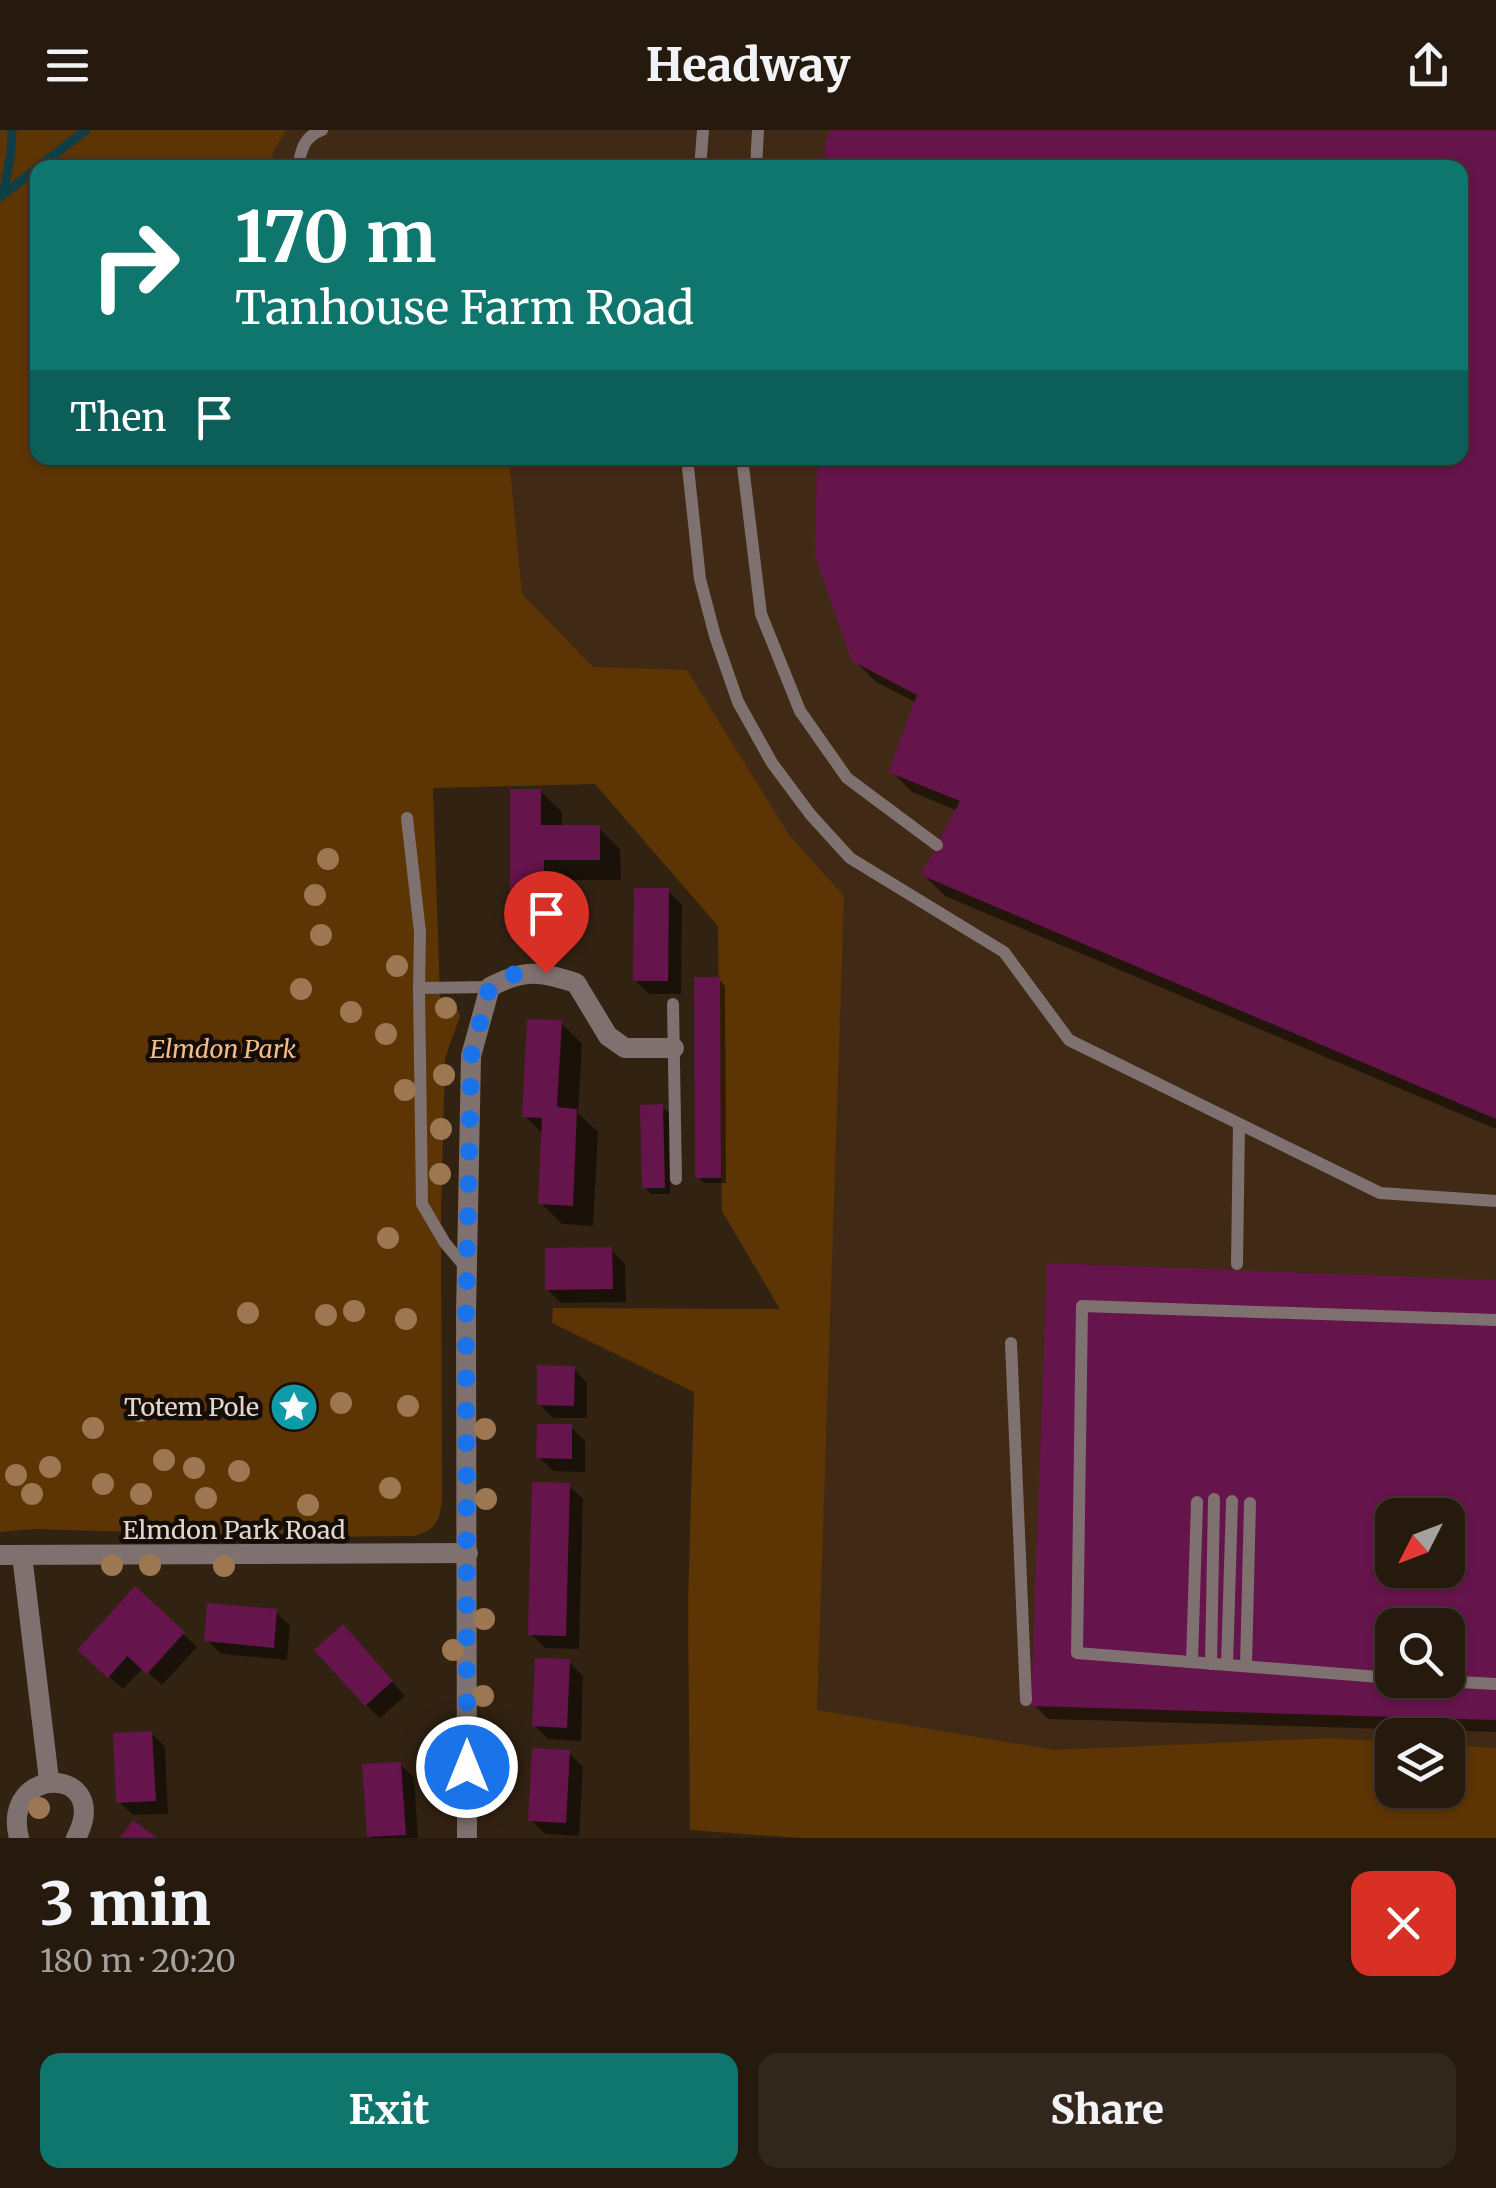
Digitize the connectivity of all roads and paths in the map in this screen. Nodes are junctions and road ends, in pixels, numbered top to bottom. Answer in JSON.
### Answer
{"nodes":[{"id":1,"x":322,"y":130,"type":"edge"},
{"id":2,"x":703,"y":130,"type":"edge"},
{"id":3,"x":758,"y":130,"type":"edge"},
{"id":4,"x":299,"y":160,"type":"edge"},
{"id":5,"x":701,"y":160,"type":"edge"},
{"id":6,"x":756,"y":160,"type":"edge"},
{"id":7,"x":688,"y":465,"type":"edge"},
{"id":8,"x":743,"y":465,"type":"edge"},
{"id":9,"x":407,"y":818,"type":"dead end"},
{"id":10,"x":937,"y":845,"type":"dead end"},
{"id":11,"x":490,"y":986,"type":"junction"},
{"id":12,"x":419,"y":988,"type":"junction"},
{"id":13,"x":672,"y":1004,"type":"dead end"},
{"id":14,"x":674,"y":1048,"type":"junction"},
{"id":15,"x":1240,"y":1124,"type":"junction"},
{"id":16,"x":676,"y":1179,"type":"dead end"},
{"id":17,"x":1496,"y":1202,"type":"edge"},
{"id":18,"x":1236,"y":1264,"type":"dead end"},
{"id":19,"x":468,"y":1270,"type":"junction"},
{"id":20,"x":1496,"y":1320,"type":"edge"},
{"id":21,"x":1012,"y":1342,"type":"dead end"},
{"id":22,"x":1214,"y":1498,"type":"dead end"},
{"id":23,"x":1232,"y":1501,"type":"dead end"},
{"id":24,"x":1197,"y":1502,"type":"dead end"},
{"id":25,"x":1250,"y":1503,"type":"dead end"},
{"id":26,"x":468,"y":1553,"type":"junction"},
{"id":27,"x":0,"y":1555,"type":"edge"},
{"id":28,"x":22,"y":1555,"type":"junction"},
{"id":29,"x":1192,"y":1662,"type":"junction"},
{"id":30,"x":1211,"y":1664,"type":"junction"},
{"id":31,"x":1226,"y":1665,"type":"junction"},
{"id":32,"x":1246,"y":1666,"type":"junction"},
{"id":33,"x":1375,"y":1677,"type":"edge"},
{"id":34,"x":1465,"y":1682,"type":"edge"},
{"id":35,"x":1496,"y":1684,"type":"edge"},
{"id":36,"x":1026,"y":1700,"type":"dead end"},
{"id":37,"x":49,"y":1780,"type":"junction"},
{"id":38,"x":19,"y":1838,"type":"edge"},
{"id":39,"x":76,"y":1838,"type":"edge"},
{"id":40,"x":467,"y":1838,"type":"edge"}],
"edges":[{"from":1,"to":4,"type":"lane"},
{"from":2,"to":5,"type":"lane"},
{"from":3,"to":6,"type":"lane"},
{"from":7,"to":15,"type":"lane"},
{"from":8,"to":10,"type":"lane"},
{"from":9,"to":12,"type":"lane"},
{"from":11,"to":12,"type":"lane"},
{"from":11,"to":14,"type":"street"},
{"from":11,"to":19,"type":"street"},
{"from":12,"to":19,"type":"lane"},
{"from":13,"to":14,"type":"lane"},
{"from":14,"to":16,"type":"lane"},
{"from":15,"to":17,"type":"lane"},
{"from":15,"to":18,"type":"lane"},
{"from":19,"to":26,"type":"street"},
{"from":20,"to":29,"type":"lane"},
{"from":21,"to":36,"type":"lane"},
{"from":22,"to":30,"type":"lane"},
{"from":23,"to":31,"type":"lane"},
{"from":24,"to":29,"type":"lane"},
{"from":25,"to":32,"type":"lane"},
{"from":26,"to":28,"type":"street","name":"Elmdon Park Road"},
{"from":26,"to":40,"type":"street"},
{"from":27,"to":28,"type":"street","name":"Elmdon Park Road"},
{"from":28,"to":37,"type":"street"},
{"from":29,"to":30,"type":"lane"},
{"from":30,"to":31,"type":"lane"},
{"from":31,"to":32,"type":"lane"},
{"from":32,"to":33,"type":"lane"},
{"from":34,"to":35,"type":"lane"},
{"from":37,"to":38,"type":"street"},
{"from":37,"to":39,"type":"street"}]}
